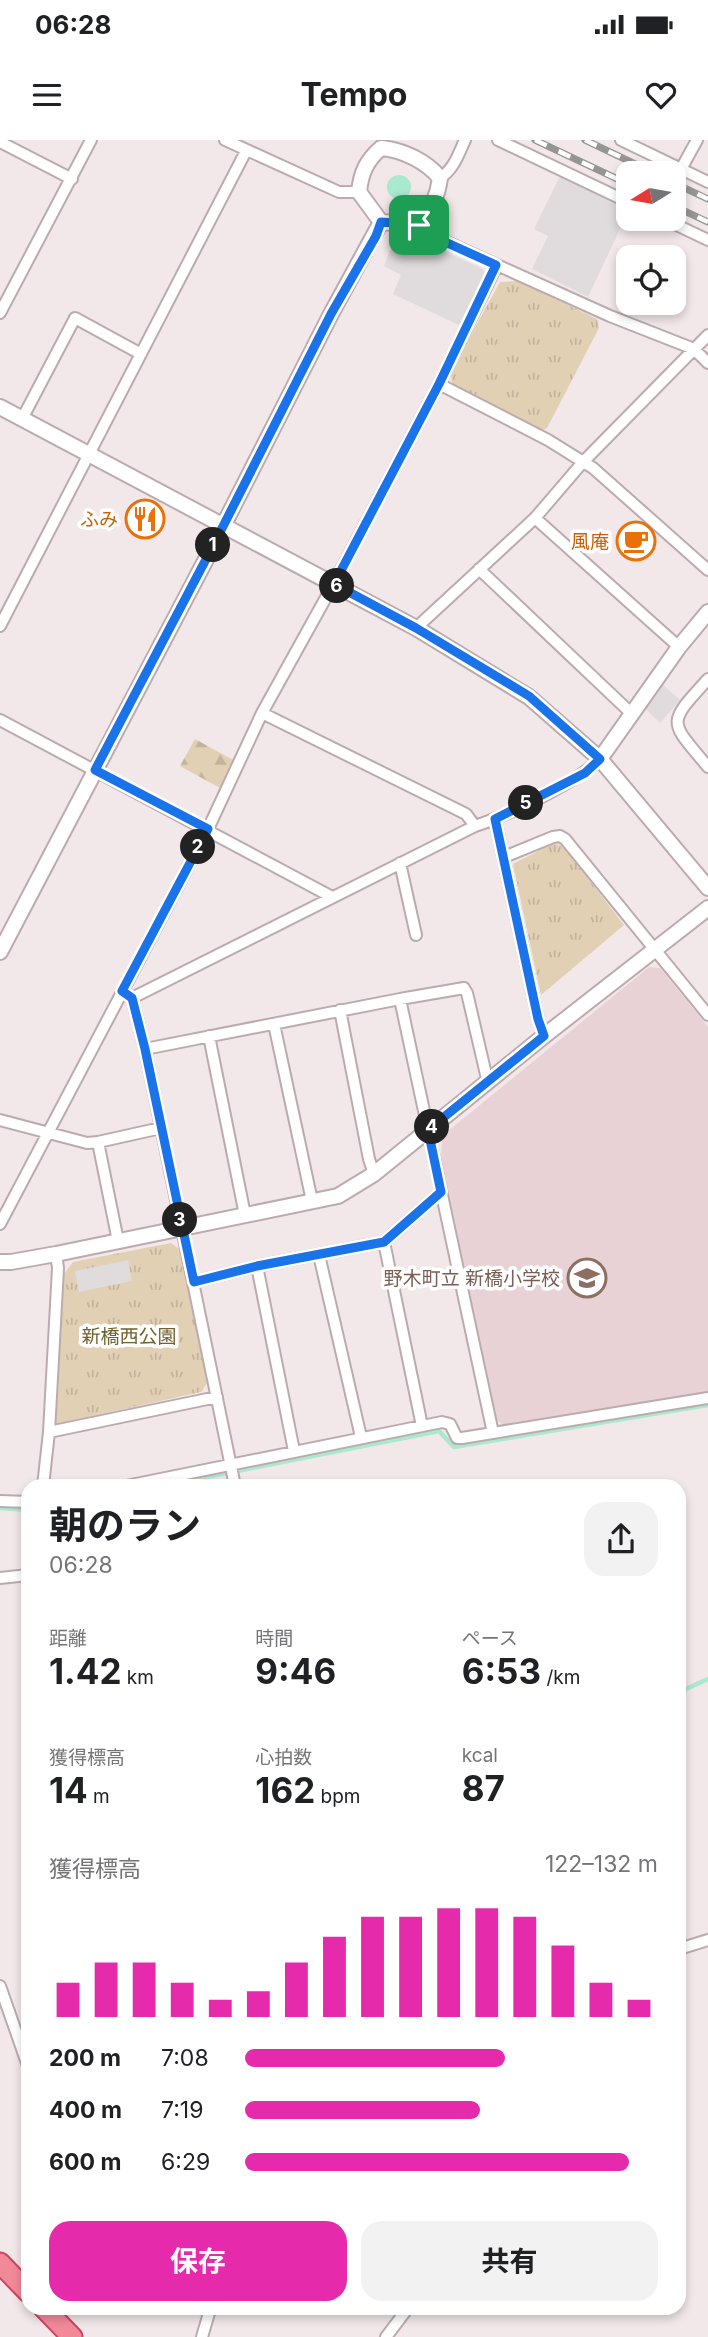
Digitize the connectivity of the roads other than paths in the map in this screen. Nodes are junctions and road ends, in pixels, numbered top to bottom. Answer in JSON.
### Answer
{"nodes":[{"id":1,"x":91,"y":140,"type":"edge"},
{"id":2,"x":225,"y":140,"type":"edge"},
{"id":3,"x":465,"y":140,"type":"edge"},
{"id":4,"x":498,"y":140,"type":"edge"},
{"id":5,"x":621,"y":140,"type":"edge"},
{"id":6,"x":697,"y":140,"type":"edge"},
{"id":7,"x":0,"y":142,"type":"edge"},
{"id":8,"x":380,"y":144,"type":"edge"},
{"id":9,"x":247,"y":151,"type":"junction"},
{"id":10,"x":664,"y":161,"type":"edge"},
{"id":11,"x":685,"y":161,"type":"edge"},
{"id":12,"x":686,"y":171,"type":"edge"},
{"id":13,"x":440,"y":178,"type":"junction"},
{"id":14,"x":72,"y":179,"type":"junction"},
{"id":15,"x":708,"y":182,"type":"edge"},
{"id":16,"x":359,"y":192,"type":"junction"},
{"id":17,"x":616,"y":196,"type":"edge"},
{"id":18,"x":381,"y":222,"type":"junction"},
{"id":19,"x":419,"y":225,"type":"junction"},
{"id":20,"x":686,"y":230,"type":"edge"},
{"id":21,"x":708,"y":240,"type":"edge"},
{"id":22,"x":496,"y":265,"type":"junction"},
{"id":23,"x":0,"y":313,"type":"edge"},
{"id":24,"x":708,"y":335,"type":"edge"},
{"id":25,"x":694,"y":349,"type":"junction"},
{"id":26,"x":141,"y":354,"type":"junction"},
{"id":27,"x":708,"y":363,"type":"edge"},
{"id":28,"x":439,"y":384,"type":"junction"},
{"id":29,"x":0,"y":407,"type":"edge"},
{"id":30,"x":22,"y":419,"type":"junction"},
{"id":31,"x":88,"y":454,"type":"junction"},
{"id":32,"x":583,"y":462,"type":"junction"},
{"id":33,"x":535,"y":518,"type":"junction"},
{"id":34,"x":223,"y":525,"type":"junction"},
{"id":35,"x":480,"y":569,"type":"junction"},
{"id":36,"x":708,"y":570,"type":"edge"},
{"id":37,"x":334,"y":584,"type":"junction"},
{"id":38,"x":708,"y":612,"type":"edge"},
{"id":39,"x":0,"y":626,"type":"edge"},
{"id":40,"x":416,"y":628,"type":"junction"},
{"id":41,"x":679,"y":647,"type":"junction"},
{"id":42,"x":708,"y":679,"type":"edge"},
{"id":43,"x":262,"y":713,"type":"junction"},
{"id":44,"x":632,"y":714,"type":"junction"},
{"id":45,"x":0,"y":720,"type":"edge"},
{"id":46,"x":600,"y":759,"type":"junction"},
{"id":47,"x":708,"y":768,"type":"edge"},
{"id":48,"x":95,"y":770,"type":"junction"},
{"id":49,"x":495,"y":819,"type":"junction"},
{"id":50,"x":475,"y":826,"type":"junction"},
{"id":51,"x":208,"y":829,"type":"junction"},
{"id":52,"x":504,"y":857,"type":"junction"},
{"id":53,"x":400,"y":863,"type":"junction"},
{"id":54,"x":708,"y":888,"type":"edge"},
{"id":55,"x":332,"y":897,"type":"junction"},
{"id":56,"x":708,"y":908,"type":"edge"},
{"id":57,"x":416,"y":935,"type":"dead end"},
{"id":58,"x":655,"y":949,"type":"junction"},
{"id":59,"x":0,"y":952,"type":"edge"},
{"id":60,"x":127,"y":994,"type":"junction"},
{"id":61,"x":400,"y":999,"type":"junction"},
{"id":62,"x":340,"y":1010,"type":"junction"},
{"id":63,"x":708,"y":1015,"type":"edge"},
{"id":64,"x":274,"y":1024,"type":"junction"},
{"id":65,"x":209,"y":1036,"type":"junction"},
{"id":66,"x":544,"y":1036,"type":"junction"},
{"id":67,"x":145,"y":1049,"type":"junction"},
{"id":68,"x":488,"y":1083,"type":"junction"},
{"id":69,"x":0,"y":1119,"type":"edge"},
{"id":70,"x":161,"y":1128,"type":"junction"},
{"id":71,"x":428,"y":1130,"type":"junction"},
{"id":72,"x":49,"y":1132,"type":"junction"},
{"id":73,"x":98,"y":1142,"type":"junction"},
{"id":74,"x":374,"y":1174,"type":"junction"},
{"id":75,"x":441,"y":1192,"type":"junction"},
{"id":76,"x":312,"y":1201,"type":"junction"},
{"id":77,"x":245,"y":1215,"type":"junction"},
{"id":78,"x":0,"y":1224,"type":"edge"},
{"id":79,"x":182,"y":1228,"type":"junction"},
{"id":80,"x":118,"y":1241,"type":"junction"},
{"id":81,"x":384,"y":1242,"type":"junction"},
{"id":82,"x":56,"y":1254,"type":"junction"},
{"id":83,"x":318,"y":1255,"type":"junction"},
{"id":84,"x":0,"y":1262,"type":"edge"},
{"id":85,"x":257,"y":1266,"type":"junction"},
{"id":86,"x":194,"y":1282,"type":"junction"},
{"id":87,"x":217,"y":1397,"type":"junction"},
{"id":88,"x":708,"y":1398,"type":"edge"},
{"id":89,"x":422,"y":1426,"type":"junction"},
{"id":90,"x":49,"y":1433,"type":"junction"},
{"id":91,"x":493,"y":1433,"type":"junction"},
{"id":92,"x":361,"y":1437,"type":"junction"},
{"id":93,"x":294,"y":1451,"type":"junction"},
{"id":94,"x":231,"y":1465,"type":"junction"},
{"id":95,"x":44,"y":1479,"type":"edge"},
{"id":96,"x":161,"y":1479,"type":"edge"},
{"id":97,"x":234,"y":1479,"type":"edge"},
{"id":98,"x":0,"y":1501,"type":"edge"},
{"id":99,"x":21,"y":1502,"type":"edge"},
{"id":100,"x":21,"y":1576,"type":"edge"},
{"id":101,"x":0,"y":1578,"type":"edge"},
{"id":102,"x":708,"y":1940,"type":"edge"},
{"id":103,"x":686,"y":1947,"type":"edge"},
{"id":104,"x":0,"y":1986,"type":"edge"},
{"id":105,"x":21,"y":2046,"type":"edge"},
{"id":106,"x":0,"y":2263,"type":"edge"},
{"id":107,"x":21,"y":2285,"type":"edge"},
{"id":108,"x":51,"y":2315,"type":"edge"},
{"id":109,"x":208,"y":2315,"type":"edge"},
{"id":110,"x":403,"y":2315,"type":"edge"},
{"id":111,"x":72,"y":2337,"type":"edge"},
{"id":112,"x":202,"y":2337,"type":"edge"},
{"id":113,"x":386,"y":2337,"type":"edge"}],
"edges":[{"from":1,"to":14,"type":"street"},
{"from":2,"to":9,"type":"street"},
{"from":3,"to":13,"type":"street"},
{"from":4,"to":17,"type":"street"},
{"from":5,"to":10,"type":"street"},
{"from":6,"to":11,"type":"street"},
{"from":7,"to":14,"type":"street"},
{"from":8,"to":13,"type":"street"},
{"from":8,"to":16,"type":"street"},
{"from":9,"to":16,"type":"street"},
{"from":9,"to":26,"type":"street"},
{"from":12,"to":15,"type":"street"},
{"from":13,"to":19,"type":"street"},
{"from":14,"to":23,"type":"street"},
{"from":16,"to":18,"type":"street"},
{"from":18,"to":19,"type":"street"},
{"from":18,"to":34,"type":"street"},
{"from":19,"to":22,"type":"street"},
{"from":20,"to":21,"type":"street"},
{"from":22,"to":25,"type":"street"},
{"from":22,"to":28,"type":"street"},
{"from":24,"to":25,"type":"street"},
{"from":25,"to":27,"type":"street"},
{"from":25,"to":32,"type":"street"},
{"from":26,"to":30,"type":"street"},
{"from":26,"to":31,"type":"street"},
{"from":28,"to":32,"type":"street"},
{"from":28,"to":37,"type":"street"},
{"from":29,"to":30,"type":"street"},
{"from":30,"to":31,"type":"street"},
{"from":31,"to":34,"type":"street"},
{"from":31,"to":39,"type":"street"},
{"from":32,"to":33,"type":"street"},
{"from":32,"to":36,"type":"street"},
{"from":33,"to":35,"type":"street"},
{"from":33,"to":41,"type":"street"},
{"from":34,"to":37,"type":"street"},
{"from":34,"to":48,"type":"street"},
{"from":35,"to":40,"type":"street"},
{"from":35,"to":44,"type":"street"},
{"from":37,"to":40,"type":"street"},
{"from":37,"to":43,"type":"street"},
{"from":38,"to":41,"type":"street"},
{"from":40,"to":46,"type":"street"},
{"from":41,"to":44,"type":"street"},
{"from":42,"to":47,"type":"street"},
{"from":43,"to":50,"type":"street"},
{"from":43,"to":51,"type":"street"},
{"from":44,"to":46,"type":"street"},
{"from":45,"to":48,"type":"street"},
{"from":46,"to":49,"type":"street"},
{"from":46,"to":54,"type":"street"},
{"from":48,"to":51,"type":"street"},
{"from":48,"to":59,"type":"street"},
{"from":49,"to":50,"type":"street"},
{"from":49,"to":52,"type":"street"},
{"from":50,"to":53,"type":"street"},
{"from":51,"to":55,"type":"street"},
{"from":51,"to":60,"type":"street"},
{"from":52,"to":58,"type":"street"},
{"from":52,"to":66,"type":"street"},
{"from":53,"to":55,"type":"street"},
{"from":53,"to":57,"type":"street"},
{"from":55,"to":60,"type":"street"},
{"from":56,"to":58,"type":"street"},
{"from":58,"to":63,"type":"street"},
{"from":58,"to":66,"type":"street"},
{"from":60,"to":67,"type":"street"},
{"from":60,"to":72,"type":"street"},
{"from":61,"to":62,"type":"street"},
{"from":61,"to":68,"type":"street"},
{"from":61,"to":71,"type":"street"},
{"from":62,"to":64,"type":"street"},
{"from":62,"to":74,"type":"street"},
{"from":64,"to":65,"type":"street"},
{"from":64,"to":76,"type":"street"},
{"from":65,"to":67,"type":"street"},
{"from":65,"to":77,"type":"street"},
{"from":66,"to":68,"type":"street"},
{"from":67,"to":70,"type":"street"},
{"from":68,"to":71,"type":"street"},
{"from":69,"to":72,"type":"street"},
{"from":70,"to":73,"type":"street"},
{"from":70,"to":79,"type":"street"},
{"from":71,"to":74,"type":"street"},
{"from":71,"to":75,"type":"street"},
{"from":72,"to":73,"type":"street"},
{"from":72,"to":78,"type":"street"},
{"from":73,"to":80,"type":"street"},
{"from":74,"to":76,"type":"street"},
{"from":75,"to":81,"type":"street"},
{"from":75,"to":91,"type":"street"},
{"from":76,"to":77,"type":"street"},
{"from":77,"to":79,"type":"street"},
{"from":79,"to":80,"type":"street"},
{"from":79,"to":86,"type":"street"},
{"from":80,"to":82,"type":"street"},
{"from":81,"to":83,"type":"street"},
{"from":81,"to":89,"type":"street"},
{"from":82,"to":84,"type":"street"},
{"from":82,"to":90,"type":"street"},
{"from":83,"to":85,"type":"street"},
{"from":83,"to":92,"type":"street"},
{"from":85,"to":86,"type":"street"},
{"from":85,"to":93,"type":"street"},
{"from":86,"to":87,"type":"street"},
{"from":87,"to":90,"type":"street"},
{"from":87,"to":94,"type":"street"},
{"from":88,"to":91,"type":"street"},
{"from":89,"to":91,"type":"street"},
{"from":89,"to":92,"type":"street"},
{"from":90,"to":95,"type":"street"},
{"from":92,"to":93,"type":"street"},
{"from":93,"to":94,"type":"street"},
{"from":94,"to":96,"type":"street"},
{"from":94,"to":97,"type":"street"},
{"from":98,"to":99,"type":"street"},
{"from":100,"to":101,"type":"street"},
{"from":102,"to":103,"type":"street"},
{"from":104,"to":105,"type":"street"},
{"from":106,"to":107,"type":"highway"},
{"from":108,"to":111,"type":"highway"},
{"from":109,"to":112,"type":"street"},
{"from":110,"to":113,"type":"street"}]}
